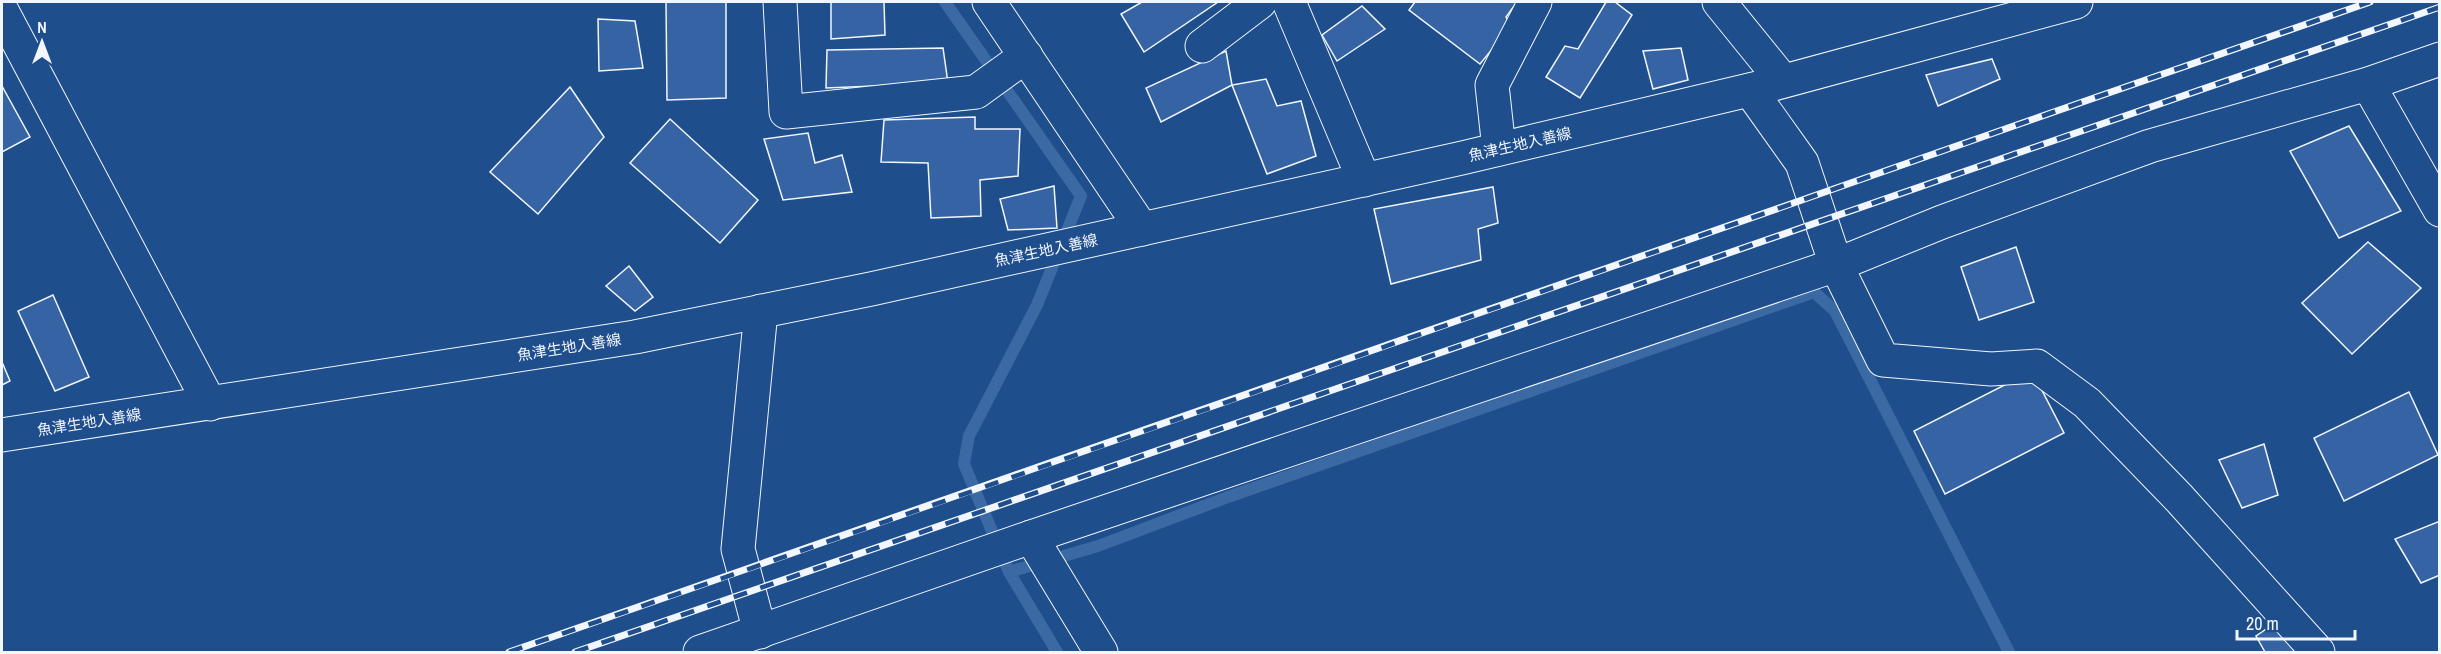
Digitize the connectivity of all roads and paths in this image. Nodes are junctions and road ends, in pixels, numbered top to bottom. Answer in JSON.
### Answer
{"nodes":[{"id":1,"x":780,"y":2,"type":"edge"},
{"id":2,"x":989,"y":2,"type":"edge"},
{"id":3,"x":1260,"y":2,"type":"edge"},
{"id":4,"x":1289,"y":2,"type":"edge"},
{"id":5,"x":1535,"y":2,"type":"edge"},
{"id":6,"x":1719,"y":2,"type":"edge"},
{"id":7,"x":2076,"y":2,"type":"edge"},
{"id":8,"x":2026,"y":8,"type":"edge"},
{"id":9,"x":2,"y":11,"type":"edge"},
{"id":10,"x":1202,"y":46,"type":"dead end"},
{"id":11,"x":1026,"y":56,"type":"junction"},
{"id":12,"x":2439,"y":59,"type":"edge"},
{"id":13,"x":1783,"y":81,"type":"junction"},
{"id":14,"x":2368,"y":84,"type":"junction"},
{"id":15,"x":1749,"y":90,"type":"junction"},
{"id":16,"x":1499,"y":149,"type":"junction"},
{"id":17,"x":1364,"y":180,"type":"junction"},
{"id":18,"x":2439,"y":210,"type":"edge"},
{"id":19,"x":1142,"y":229,"type":"junction"},
{"id":20,"x":1836,"y":265,"type":"junction"},
{"id":21,"x":761,"y":311,"type":"junction"},
{"id":22,"x":210,"y":404,"type":"junction"},
{"id":23,"x":2,"y":435,"type":"edge"},
{"id":24,"x":1031,"y":537,"type":"junction"},
{"id":25,"x":760,"y":632,"type":"junction"},
{"id":26,"x":700,"y":652,"type":"edge"},
{"id":27,"x":1101,"y":652,"type":"edge"},
{"id":28,"x":2318,"y":652,"type":"edge"}],
"edges":[{"from":1,"to":11,"type":"street"},
{"from":2,"to":11,"type":"street"},
{"from":3,"to":10,"type":"street"},
{"from":4,"to":17,"type":"street"},
{"from":5,"to":16,"type":"street"},
{"from":6,"to":13,"type":"street"},
{"from":7,"to":8,"type":"street","name":"魚津生地入善線"},
{"from":8,"to":13,"type":"street","name":"魚津生地入善線"},
{"from":9,"to":22,"type":"street"},
{"from":11,"to":19,"type":"street"},
{"from":12,"to":14,"type":"street"},
{"from":13,"to":15,"type":"street","name":"魚津生地入善線"},
{"from":14,"to":18,"type":"street"},
{"from":14,"to":20,"type":"street"},
{"from":15,"to":16,"type":"street","name":"魚津生地入善線"},
{"from":15,"to":20,"type":"street"},
{"from":16,"to":17,"type":"street","name":"魚津生地入善線"},
{"from":17,"to":19,"type":"street","name":"魚津生地入善線"},
{"from":19,"to":21,"type":"street","name":"魚津生地入善線"},
{"from":20,"to":24,"type":"street"},
{"from":20,"to":28,"type":"street"},
{"from":21,"to":22,"type":"street","name":"魚津生地入善線"},
{"from":21,"to":25,"type":"street"},
{"from":22,"to":23,"type":"street","name":"魚津生地入善線"},
{"from":24,"to":25,"type":"street"},
{"from":24,"to":27,"type":"street"},
{"from":25,"to":26,"type":"street"}]}
